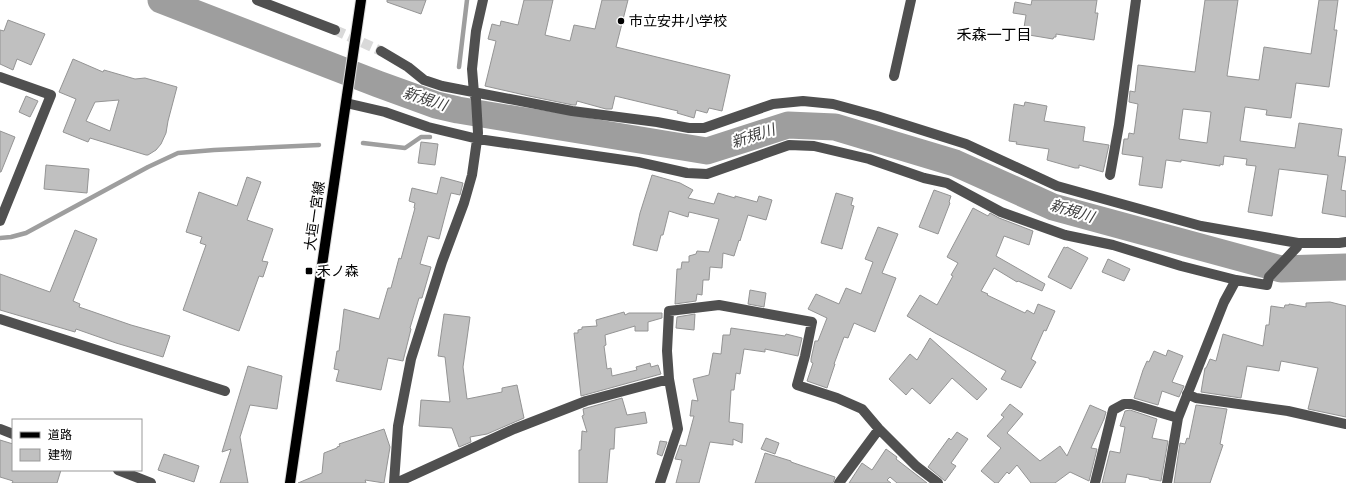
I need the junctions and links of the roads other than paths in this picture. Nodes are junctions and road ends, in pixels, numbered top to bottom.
1 (257, 0) edge
2 (361, 0) edge
3 (482, 0) edge
4 (910, 0) edge
5 (1136, 0) edge
6 (335, 30) tunnel mouth
7 (381, 51) tunnel mouth
8 (894, 76) dead end
9 (0, 77) edge
10 (475, 96) junction
11 (347, 98) junction
12 (478, 136) junction
13 (1110, 175) dead end
14 (0, 221) edge
15 (1346, 242) edge
16 (1297, 245) junction
17 (1236, 280) junction
18 (0, 319) edge
19 (669, 379) junction
20 (225, 391) dead end
21 (1187, 394) junction
22 (1178, 418) junction
23 (1346, 424) edge
24 (0, 429) edge
25 (879, 429) junction
26 (12, 434) edge
27 (121, 471) edge
28 (151, 483) edge
29 (290, 483) edge
30 (395, 483) edge
31 (660, 483) edge
32 (838, 483) edge
33 (938, 483) edge
34 (1095, 483) edge
35 (1166, 483) edge

1 - 6 street
2 - 11 main road, 大垣一宮線
3 - 10 street
4 - 8 street
5 - 13 street
7 - 10 street
9 - 14 street
10 - 12 street
10 - 16 street
11 - 12 street
11 - 29 main road, 大垣一宮線
12 - 17 street
12 - 30 street
15 - 16 street
16 - 17 street
17 - 21 street
18 - 20 street
19 - 25 street
19 - 30 street
19 - 31 street
21 - 22 street
21 - 23 street
22 - 34 street
22 - 35 street
24 - 26 street
25 - 32 street
25 - 33 street
27 - 28 street

